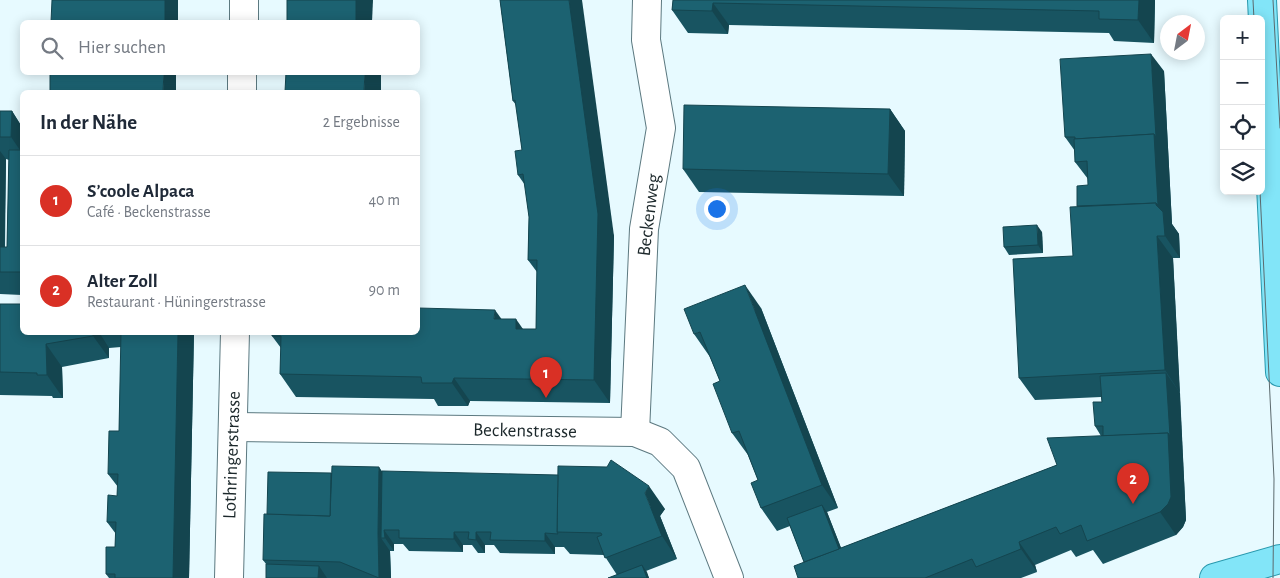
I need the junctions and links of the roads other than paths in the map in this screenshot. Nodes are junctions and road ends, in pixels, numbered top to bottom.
1 (244, 0) edge
2 (647, 0) edge
3 (1262, 0) edge
4 (244, 20) edge
5 (242, 75) edge
6 (242, 90) edge
7 (235, 335) edge
8 (1280, 372) edge
9 (233, 427) junction
10 (635, 432) junction
11 (1280, 559) edge
12 (229, 578) edge
13 (730, 578) edge
14 (1214, 578) edge

1 - 4 street
2 - 10 street, Beckenweg
3 - 8 main road
5 - 6 street
7 - 9 street, Lothringerstrasse
9 - 10 street, Beckenstrasse
9 - 12 street, Lothringerstrasse
10 - 13 street, Beckenstrasse
11 - 14 main road

